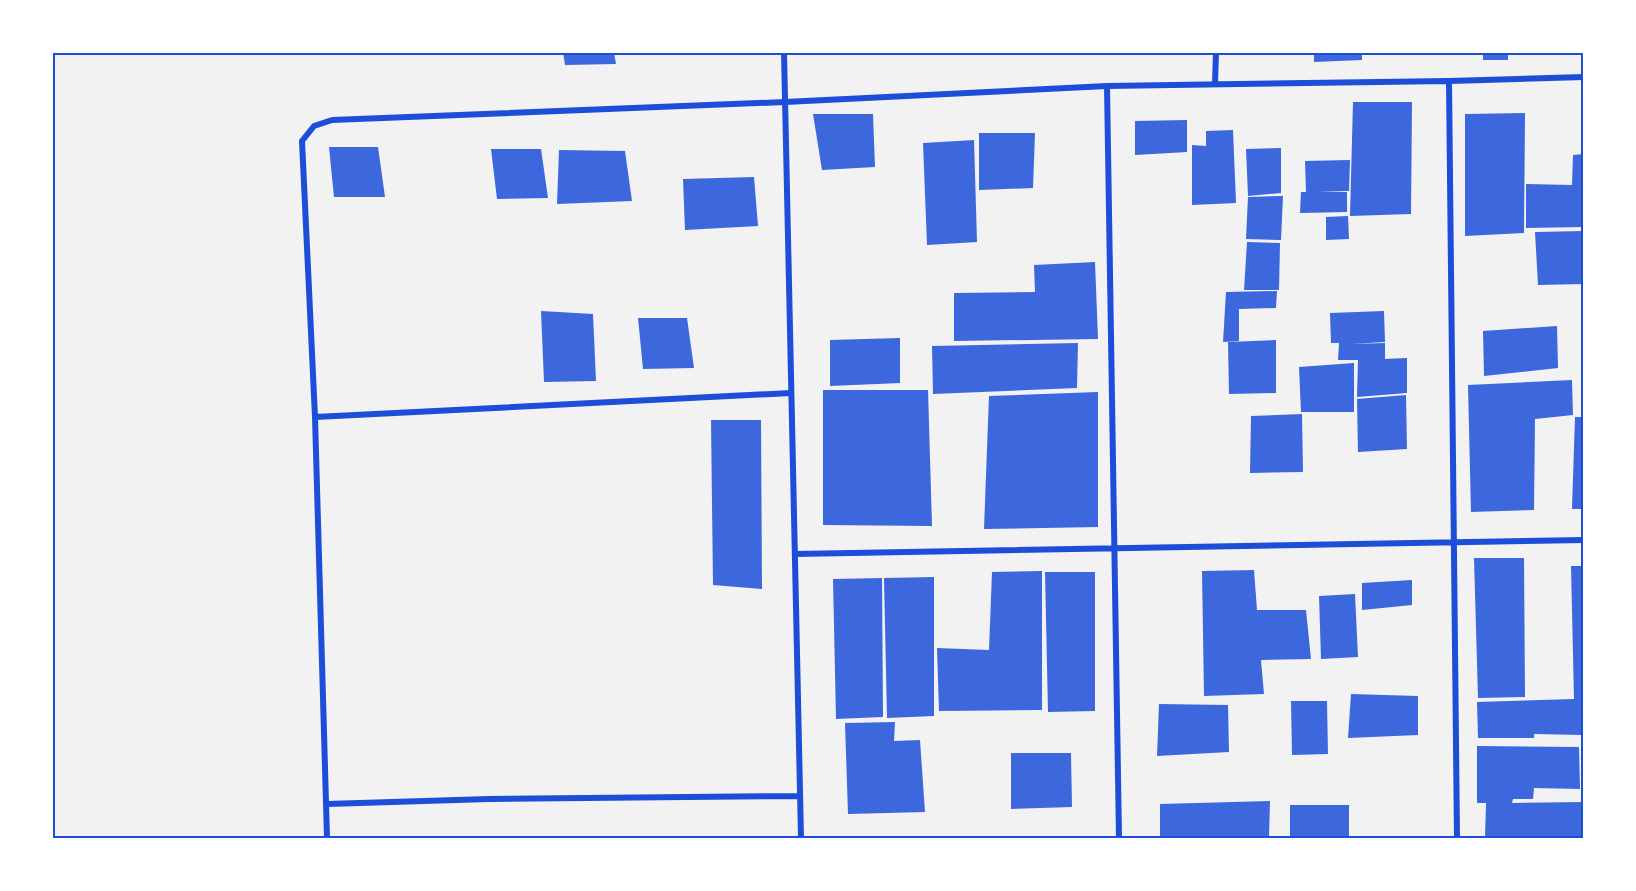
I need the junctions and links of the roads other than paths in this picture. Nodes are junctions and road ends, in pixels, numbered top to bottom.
1 (784, 52) edge
2 (1216, 52) edge
3 (1584, 77) edge
4 (1449, 81) junction
5 (1215, 84) junction
6 (1107, 86) junction
7 (785, 102) junction
8 (791, 393) junction
9 (315, 417) junction
10 (1584, 540) edge
11 (1453, 542) junction
12 (1115, 549) junction
13 (795, 554) junction
14 (800, 796) junction
15 (327, 804) junction
16 (327, 838) edge
17 (801, 838) edge
18 (1119, 838) edge
19 (1457, 838) edge

1 - 7 street
2 - 5 street
3 - 4 street
4 - 5 street
4 - 11 street
5 - 6 street
6 - 7 street
6 - 12 street
7 - 8 street
7 - 9 street
8 - 9 street
8 - 13 street
9 - 15 street
10 - 11 street
11 - 12 street
11 - 19 street
12 - 13 street
12 - 18 street
13 - 14 street
14 - 15 street
14 - 17 street
15 - 16 street

